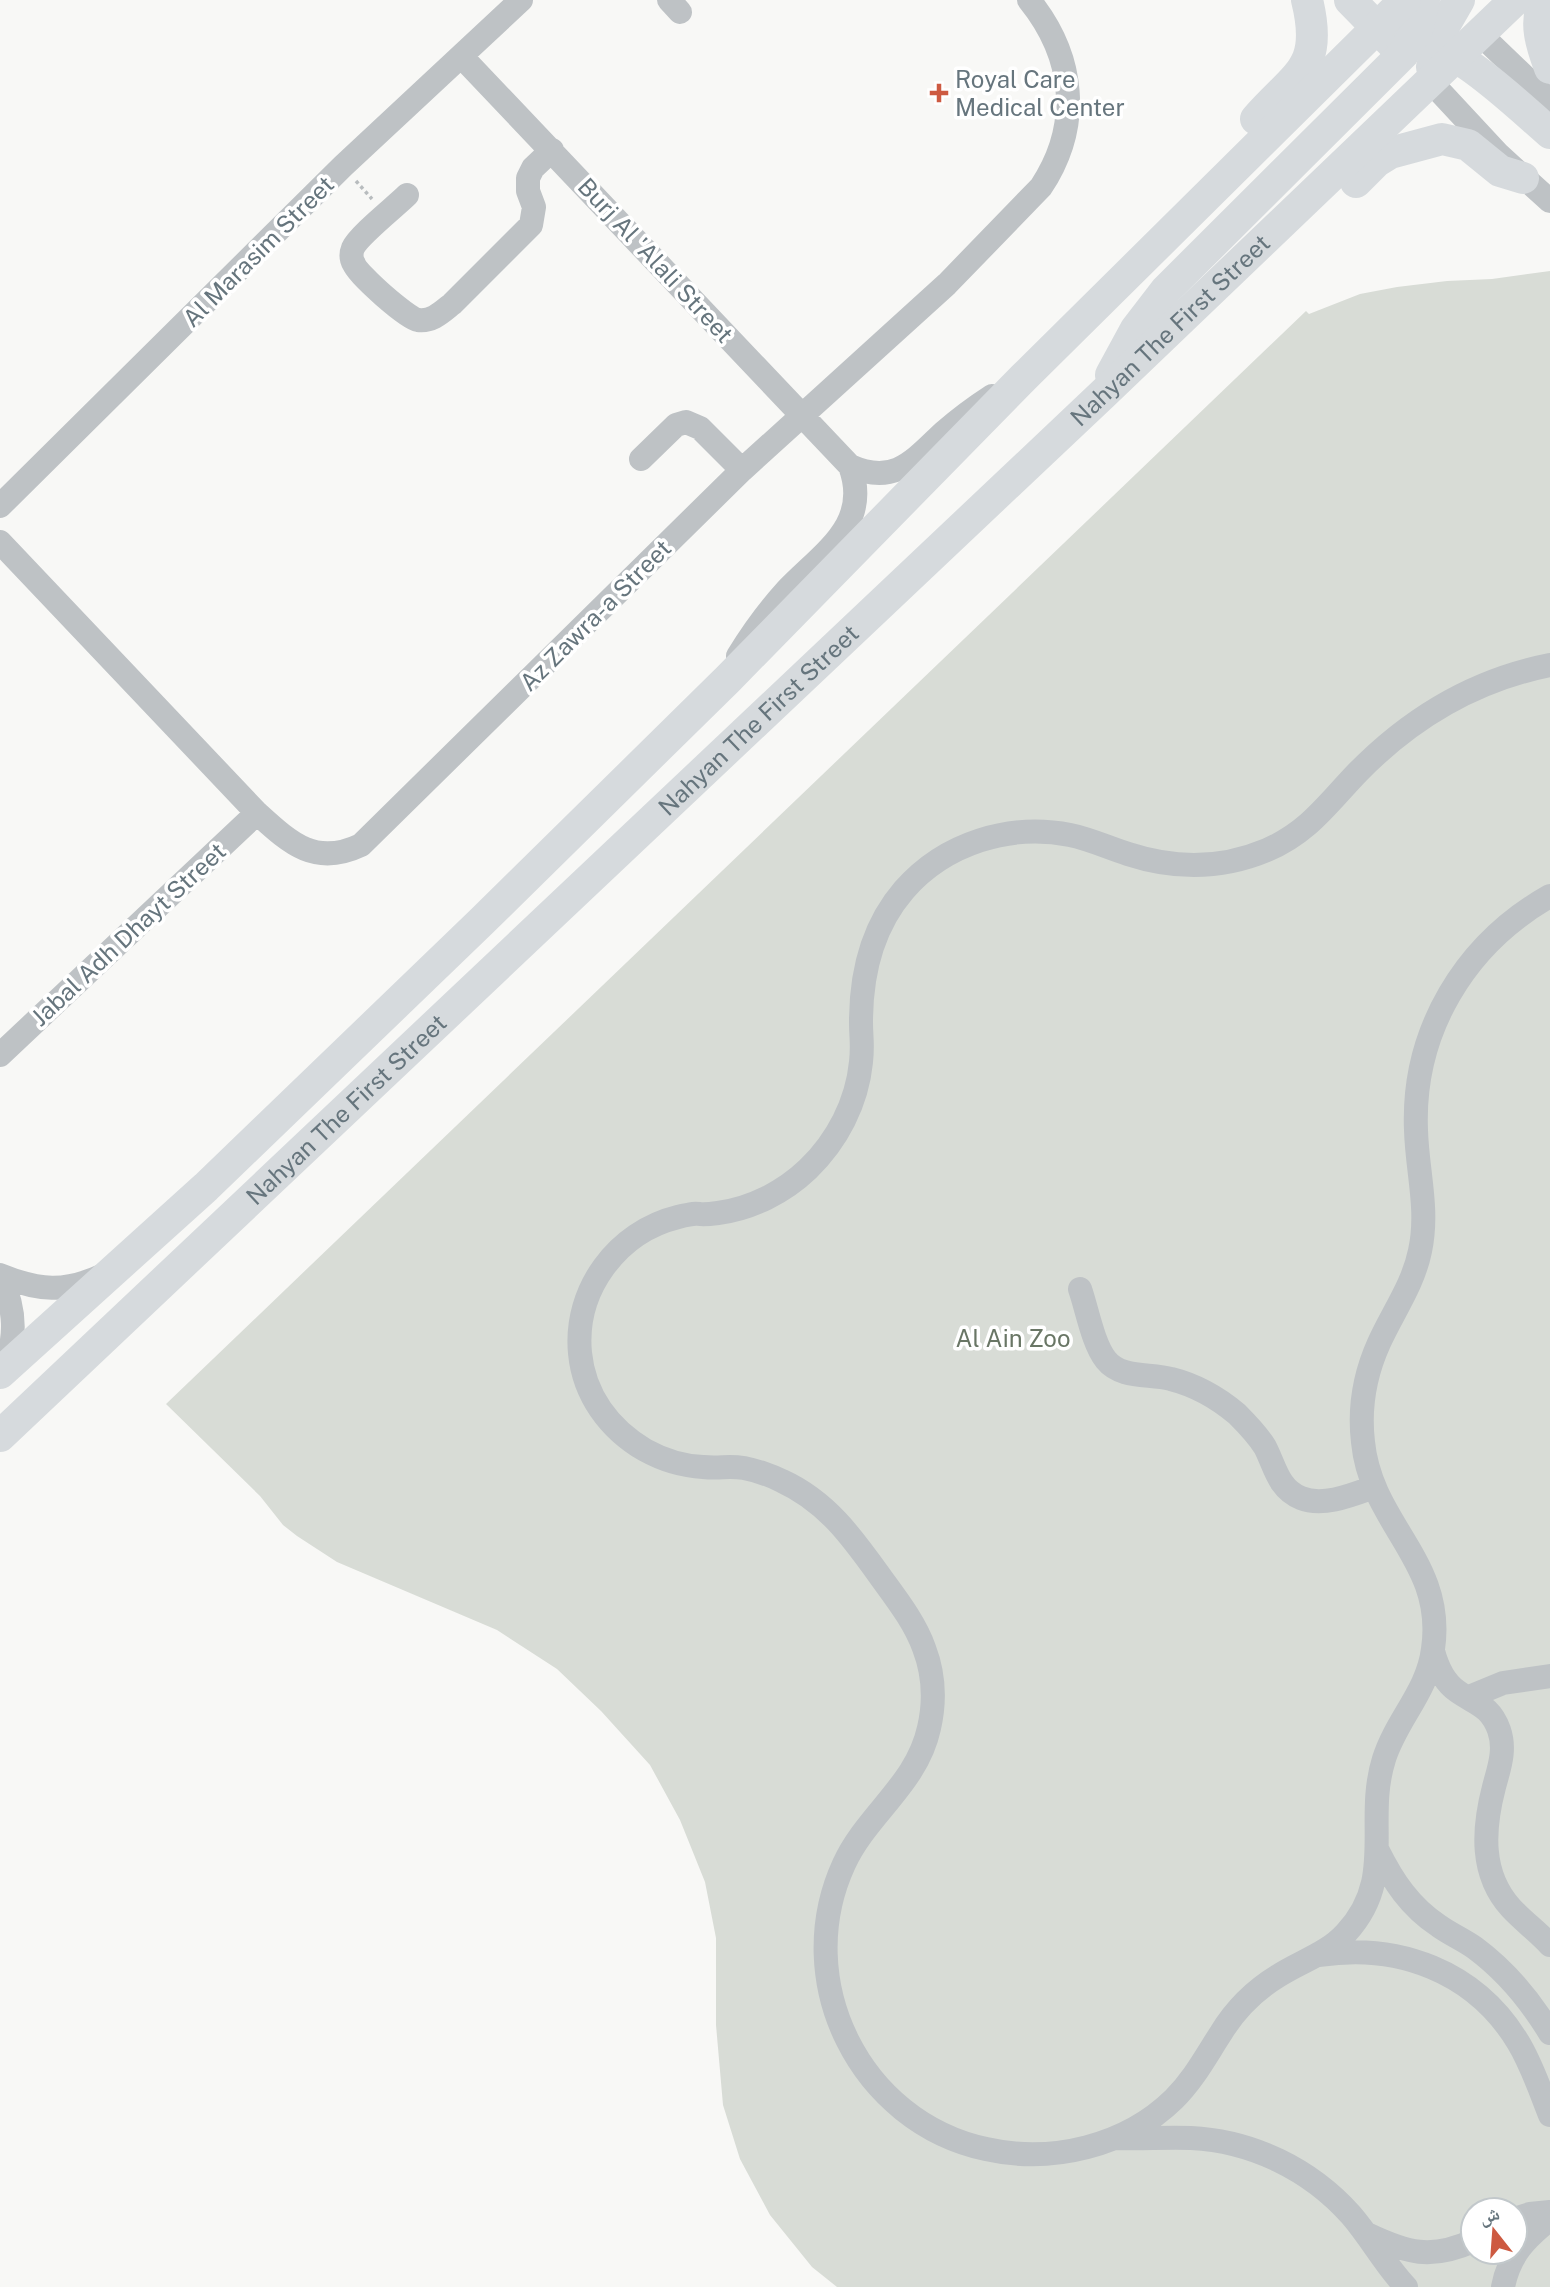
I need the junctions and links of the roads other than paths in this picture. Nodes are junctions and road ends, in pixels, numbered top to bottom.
1 (520, 0) edge
2 (1029, 0) edge
3 (1307, 0) edge
4 (1350, 0) edge
5 (1515, 0) edge
6 (1545, 0) edge
7 (1427, 19) edge
8 (1377, 29) junction
9 (1480, 34) junction
10 (461, 56) junction
11 (1550, 68) edge
12 (1431, 82) junction
13 (1550, 101) edge
14 (1550, 133) edge
15 (552, 150) junction
16 (1523, 178) junction
17 (1214, 189) junction
18 (407, 195) dead end
19 (1550, 201) edge
20 (1259, 245) junction
21 (1023, 378) junction
22 (1103, 394) junction
23 (803, 415) junction
24 (641, 459) dead end
25 (850, 466) junction
26 (743, 470) junction
27 (0, 506) edge
28 (0, 542) edge
29 (1550, 665) edge
30 (728, 679) junction
31 (257, 813) junction
32 (1550, 897) edge
33 (0, 1055) edge
34 (114, 1270) junction
35 (0, 1276) edge
36 (1080, 1289) dead end
37 (2, 1371) edge
38 (0, 1436) edge
39 (1374, 1487) junction
40 (1433, 1651) junction
41 (1550, 1676) edge
42 (1464, 1695) junction
43 (1408, 1711) junction
44 (1378, 1851) junction
45 (1550, 1945) edge
46 (1319, 1955) junction
47 (1550, 2033) edge
48 (1550, 2115) edge
49 (1115, 2138) junction
50 (1550, 2212) edge
51 (1529, 2214) edge
52 (1550, 2219) edge
53 (1367, 2234) junction
54 (1459, 2246) edge
55 (1406, 2287) edge
56 (1503, 2287) edge

1 - 10 street, Al Marasim Street
2 - 23 street, Az Zawra-a Street
3 - 17 main road
4 - 8 main road
5 - 9 main road
6 - 11 main road
7 - 8 main road, Nahyan The First Street
7 - 9 main road
7 - 12 main road
7 - 14 main road
7 - 22 main road
8 - 17 main road, Nahyan The First Street
9 - 13 street
10 - 15 street, Burj Al 'Alali Street
10 - 27 street, Al Marasim Street
12 - 16 street
12 - 20 main road, Nahyan The First Street
15 - 18 street
15 - 23 street, Burj Al 'Alali Street
16 - 19 street
16 - 20 main road
17 - 21 main road, Nahyan The First Street
20 - 22 main road, Nahyan The First Street
21 - 25 street
21 - 30 main road, Nahyan The First Street
22 - 38 main road, Nahyan The First Street
23 - 25 street, Burj Al 'Alali Street
23 - 26 street, Az Zawra-a Street
24 - 26 street
25 - 30 street
26 - 31 street, Az Zawra-a Street
28 - 31 street, Az Zawra-a Street
29 - 49 street
30 - 34 main road, Nahyan The First Street
31 - 33 street, Jabal Adh Dhayt Street
32 - 39 street
34 - 35 street
34 - 37 main road, Nahyan The First Street
35 - 37 street
36 - 39 street
39 - 40 street
40 - 42 street
40 - 43 street
41 - 42 street
42 - 43 street
42 - 45 street
43 - 44 street
44 - 46 street
44 - 47 street
46 - 48 street
46 - 49 street
49 - 53 street
50 - 51 street
52 - 56 street
53 - 54 street
53 - 55 street

